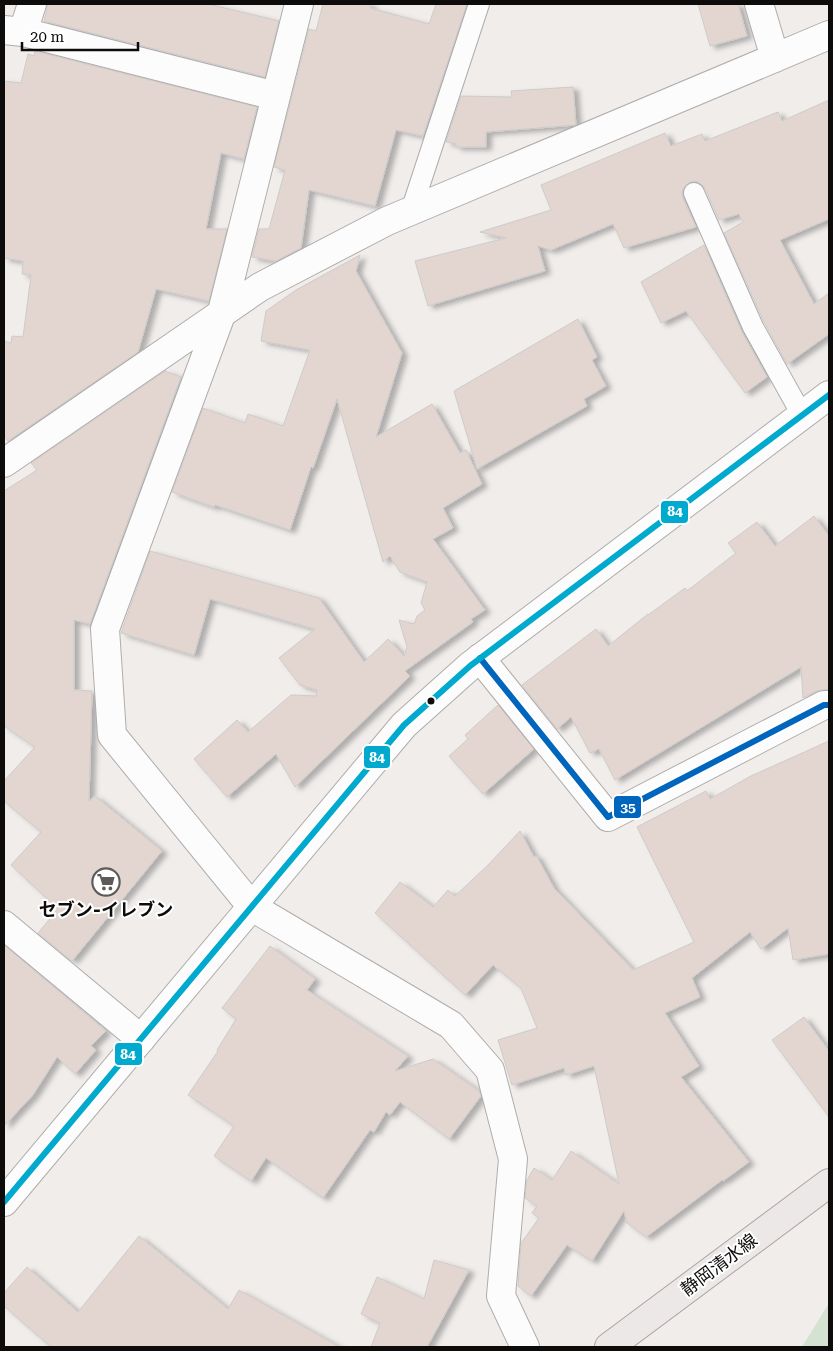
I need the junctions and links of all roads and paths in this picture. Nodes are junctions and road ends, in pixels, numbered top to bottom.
1 (32, 4) edge
2 (299, 4) edge
3 (479, 4) edge
4 (759, 4) edge
5 (14, 31) edge
6 (829, 35) edge
7 (775, 58) junction
8 (276, 96) junction
9 (694, 193) dead end
10 (411, 211) junction
11 (222, 312) junction
12 (829, 395) edge
13 (802, 415) junction
14 (4, 463) edge
15 (480, 658) junction
16 (829, 705) edge
17 (252, 907) junction
18 (4, 925) edge
19 (141, 1039) junction
20 (829, 1183) edge
21 (4, 1202) edge
22 (525, 1347) edge
23 (608, 1347) edge

1 - 5 street
2 - 8 street
3 - 10 lane
4 - 7 street
5 - 8 street
6 - 7 street
7 - 10 street
8 - 11 street
9 - 13 lane
10 - 11 street
11 - 14 street
11 - 17 street
12 - 13 street
13 - 15 street
15 - 16 street
15 - 17 street
17 - 19 street
17 - 22 street
18 - 19 street
19 - 21 street
20 - 23 main road, 静岡清水線

